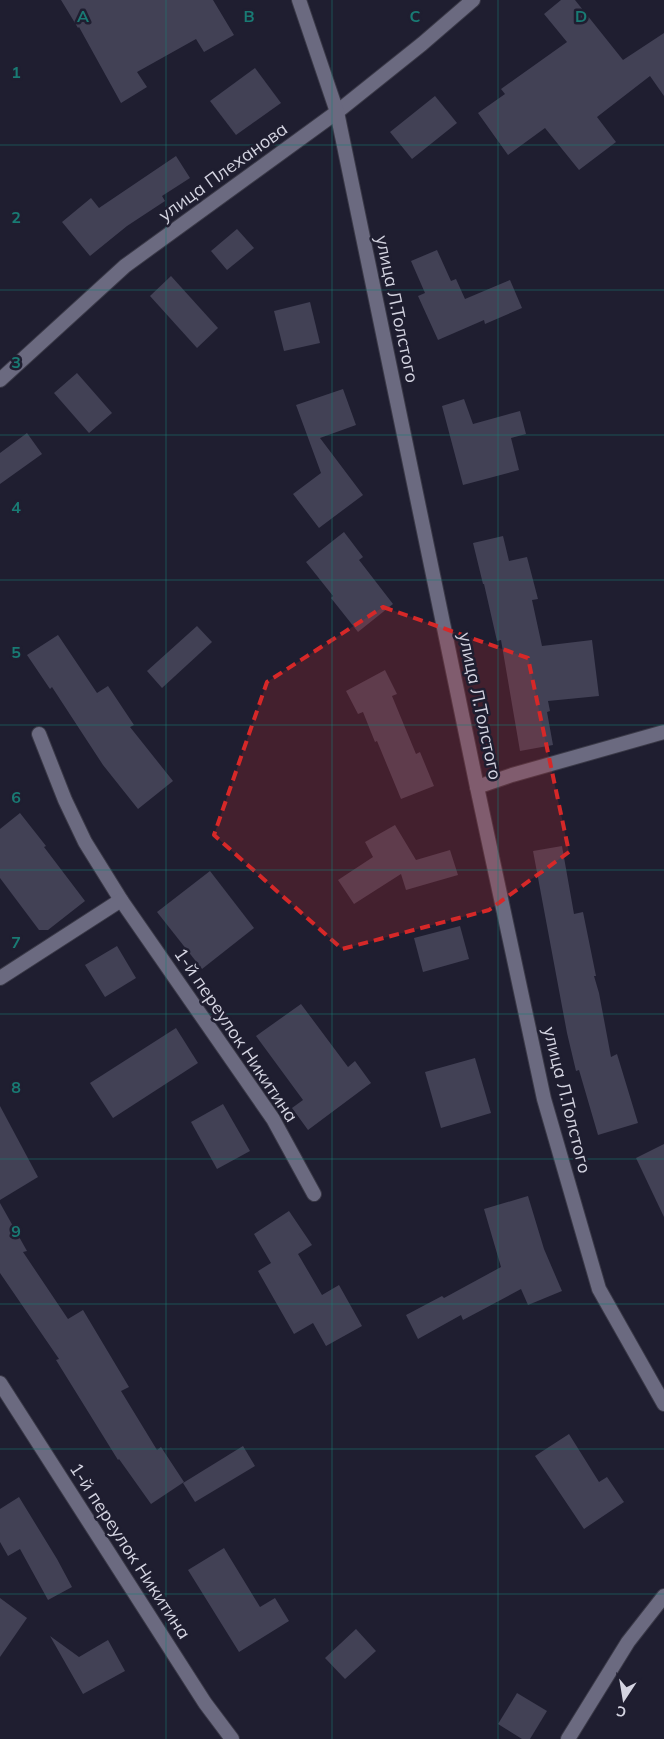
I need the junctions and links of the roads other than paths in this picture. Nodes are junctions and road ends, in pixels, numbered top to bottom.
1 (299, 0) edge
2 (473, 0) edge
3 (337, 112) junction
4 (0, 380) edge
5 (664, 732) edge
6 (39, 734) dead end
7 (477, 787) junction
8 (121, 900) junction
9 (0, 978) edge
10 (314, 1194) dead end
11 (0, 1383) edge
12 (664, 1404) edge
13 (664, 1596) edge
14 (232, 1739) edge
15 (568, 1739) edge

1 - 3 street, улица Л.Толстого
2 - 3 street, улица Плеханова
3 - 4 street, улица Плеханова
3 - 7 street, улица Л.Толстого
5 - 7 street
6 - 8 street, 1-й переулок Никитина
7 - 12 street, улица Л.Толстого
8 - 9 street
8 - 10 street, 1-й переулок Никитина
11 - 14 street, 1-й переулок Никитина
13 - 15 street

